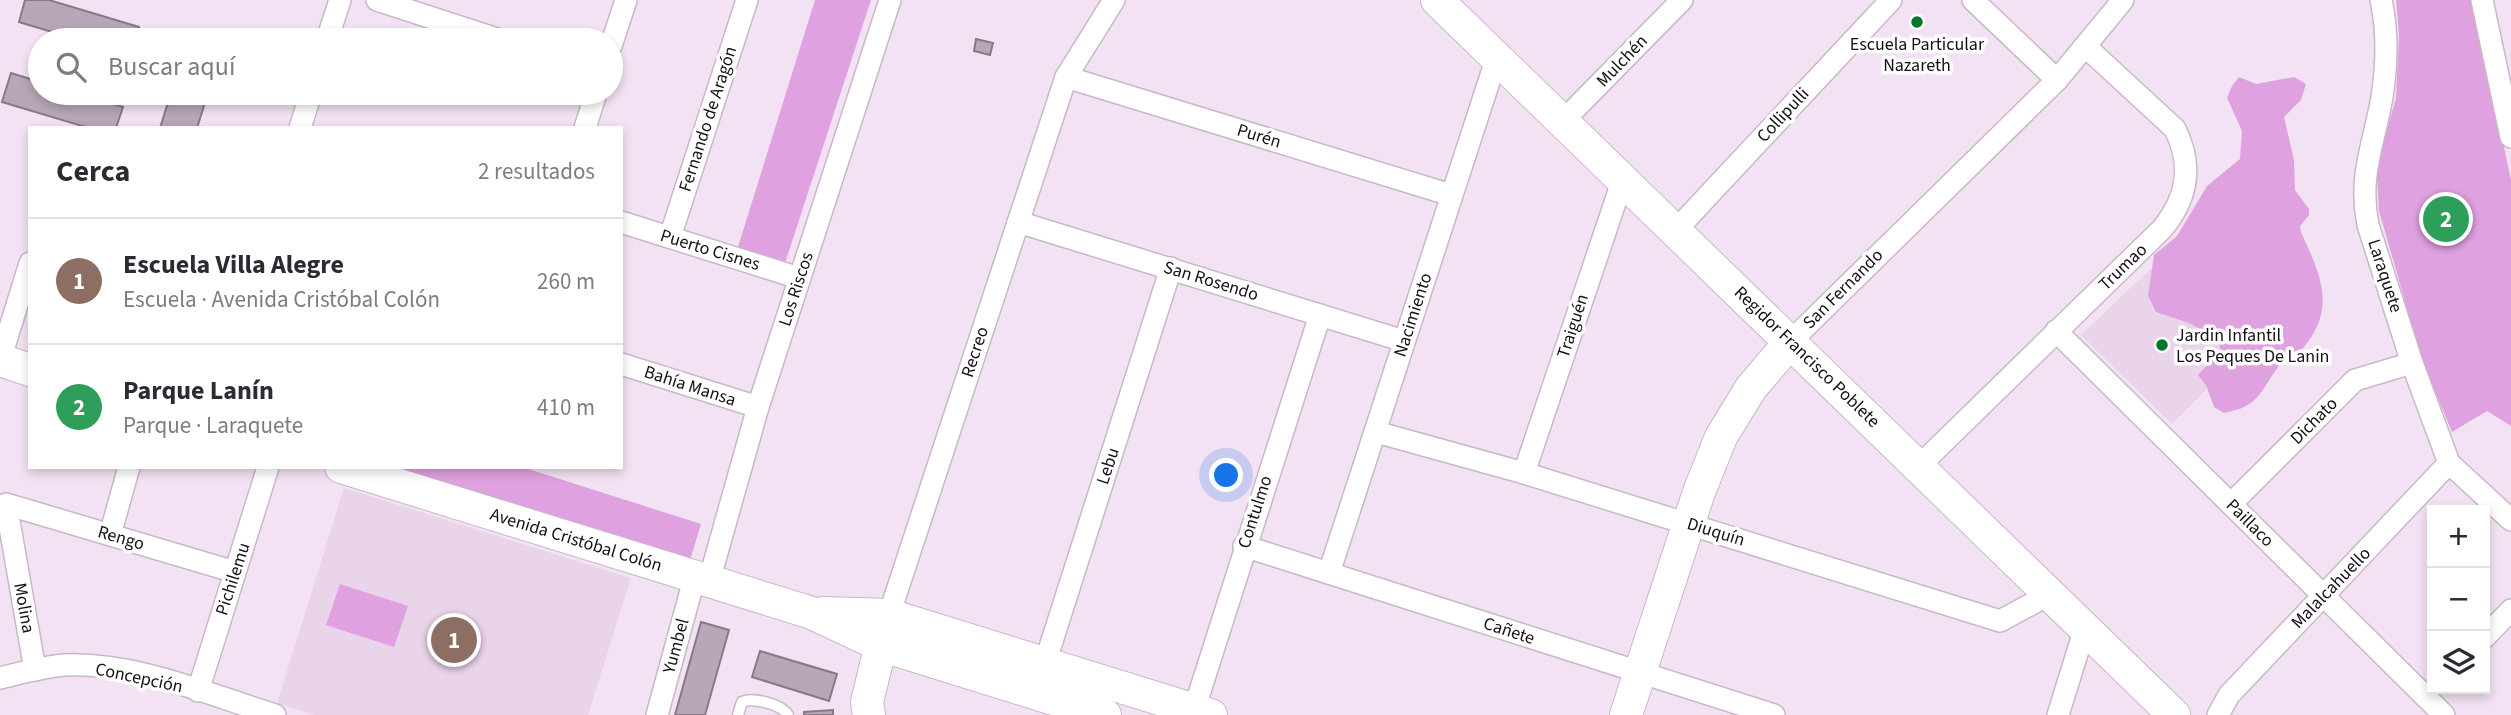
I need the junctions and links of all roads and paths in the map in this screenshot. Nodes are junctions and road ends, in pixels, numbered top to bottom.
1 (340, 0) edge
2 (377, 0) edge
3 (626, 0) edge
4 (747, 0) edge
5 (890, 0) edge
6 (1114, 0) edge
7 (1437, 0) edge
8 (1682, 0) edge
9 (1891, 0) edge
10 (1973, 0) edge
11 (2123, 0) edge
12 (2381, 0) edge
13 (2482, 0) edge
14 (331, 28) edge
15 (463, 28) edge
16 (617, 28) edge
17 (2085, 46) junction
18 (1497, 57) junction
19 (1066, 77) junction
20 (2057, 80) junction
21 (2506, 90) edge
22 (310, 105) edge
23 (592, 105) edge
24 (1563, 121) junction
25 (308, 126) edge
26 (586, 126) edge
27 (2511, 137) edge
28 (1623, 179) junction
29 (1451, 195) junction
30 (1018, 222) junction
31 (623, 223) edge
32 (1676, 230) junction
33 (670, 237) junction
34 (1171, 268) junction
35 (28, 270) edge
36 (799, 278) junction
37 (1320, 315) junction
38 (2056, 331) junction
39 (1404, 341) junction
40 (1791, 341) junction
41 (0, 360) edge
42 (2412, 363) junction
43 (623, 365) edge
44 (28, 369) edge
45 (758, 407) junction
46 (1376, 432) junction
47 (2449, 463) junction
48 (1919, 466) junction
49 (128, 469) edge
50 (267, 469) edge
51 (348, 469) edge
52 (1524, 474) junction
53 (6, 504) joint
54 (2231, 504) junction
55 (2511, 520) edge
56 (1688, 524) junction
57 (110, 535) junction
58 (1244, 546) junction
59 (235, 572) junction
60 (1329, 573) junction
61 (702, 578) junction
62 (2050, 594) junction
63 (2323, 596) junction
64 (2511, 610) edge
65 (812, 612) junction
66 (889, 615) junction
67 (2085, 628) junction
68 (2490, 632) edge
69 (880, 645) junction
70 (1045, 663) junction
71 (35, 670) junction
72 (1640, 673) junction
73 (0, 678) edge
74 (2427, 690) edge
75 (198, 691) junction
76 (2431, 694) edge
77 (1203, 713) edge
78 (275, 715) edge
79 (657, 715) edge
80 (738, 715) edge
81 (788, 715) edge
82 (869, 715) edge
83 (1105, 715) edge
84 (1626, 715) edge
85 (1774, 715) edge
86 (2058, 715) edge
87 (2174, 715) edge
88 (2218, 715) edge
89 (2444, 715) edge

1 - 14 street
2 - 15 street
3 - 16 street
4 - 33 street, Fernando de Aragón
5 - 36 street, Los Riscos
6 - 19 street, Recreo
7 - 18 street, Regidor Francisco Poblete
8 - 24 street, Mulchén
9 - 32 street, Collipulli
10 - 20 street
11 - 17 street, San Fernando
12 - 42 street, Laraquete
13 - 21 street
17 - 20 street, San Fernando
17 - 38 street, Trumao
18 - 24 street, Regidor Francisco Poblete
18 - 29 street, Nacimiento
19 - 29 street, Purén
19 - 30 street, Recreo
20 - 40 street, San Fernando
21 - 27 street
22 - 25 street
23 - 26 street
24 - 28 street, Regidor Francisco Poblete
28 - 32 street, Regidor Francisco Poblete
28 - 52 street, Traiguén
29 - 39 street, Nacimiento
30 - 34 street, San Rosendo
30 - 66 street, Recreo
31 - 33 street, Puerto Cisnes
32 - 40 street, Regidor Francisco Poblete
33 - 36 street, Puerto Cisnes
34 - 37 street, San Rosendo
34 - 70 street, Lebu
35 - 41 street
36 - 45 street, Los Riscos
37 - 39 street, San Rosendo
37 - 58 street, Contulmo
38 - 48 street, Trumao
38 - 54 street, Paillaco
39 - 46 street, Nacimiento
40 - 48 street, Regidor Francisco Poblete
40 - 56 street, San Fernando
41 - 44 street
42 - 47 street, Laraquete
42 - 54 street, Dichato
43 - 45 street, Bahía Mansa
45 - 61 street, Los Riscos
46 - 52 street, Diuquín
46 - 60 street, Nacimiento
47 - 55 street, Laraquete
47 - 63 street, Malalcahuello
48 - 62 street, Regidor Francisco Poblete
49 - 57 street
50 - 59 street, Pichilemu
51 - 61 street, Avenida Cristóbal Colón
52 - 56 street, Diuquín
53 - 57 street, Rengo
53 - 71 street, Molina
54 - 63 street, Paillaco
56 - 62 street, Diuquín
56 - 72 street, San Fernando
57 - 59 street, Rengo
58 - 60 street, Cañete
58 - 77 street, Contulmo
59 - 75 street, Pichilemu
60 - 72 street, Cañete
61 - 65 street, Avenida Cristóbal Colón
61 - 79 street, Yumbel
62 - 67 street, Regidor Francisco Poblete
63 - 74 street, Paillaco
63 - 88 street, Malalcahuello
64 - 68 street
65 - 66 street, Avenida Cristóbal Colón
65 - 69 street, Avenida Cristóbal Colón
66 - 69 street, Recreo
66 - 70 street, Avenida Cristóbal Colón
67 - 86 street
67 - 87 street, Regidor Francisco Poblete
69 - 82 street, Recreo
69 - 83 street, Avenida Cristóbal Colón
70 - 77 street, Avenida Cristóbal Colón
71 - 73 street, Concepción
71 - 75 street, Concepción
72 - 84 street, San Fernando
72 - 85 street, Cañete
75 - 78 street, Concepción
76 - 89 street, Paillaco
80 - 81 lane

